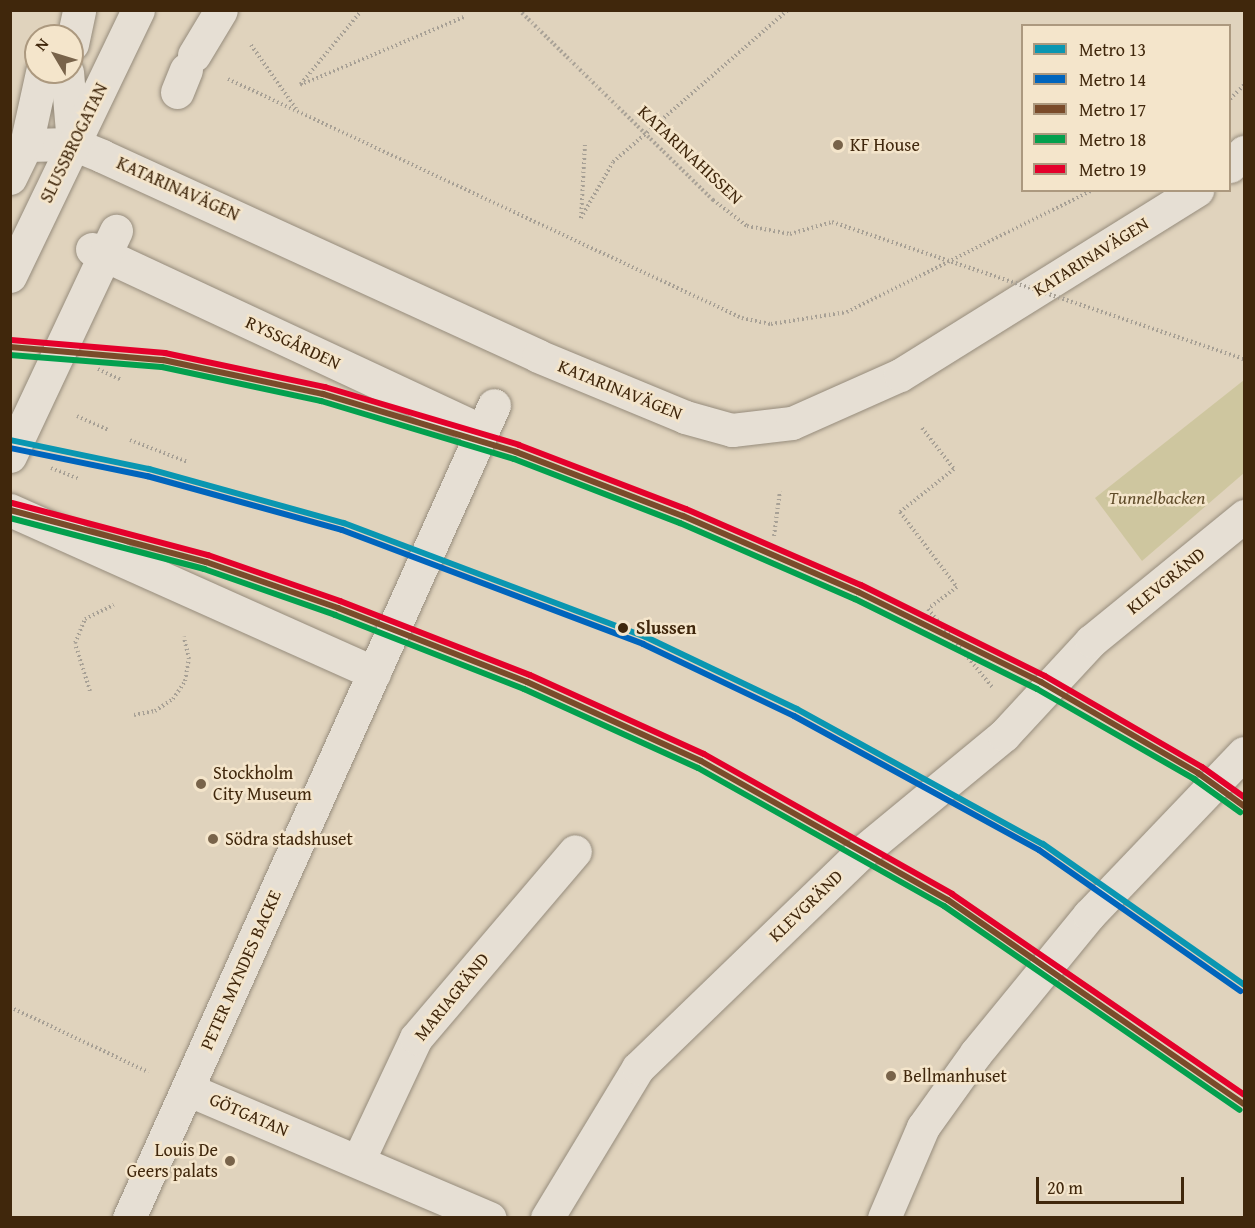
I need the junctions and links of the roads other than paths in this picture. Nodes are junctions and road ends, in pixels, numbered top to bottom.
1 (138, 10) edge
2 (39, 84) edge
3 (68, 84) edge
4 (73, 144) junction
5 (26, 145) junction
6 (1245, 153) edge
7 (1231, 165) edge
8 (10, 178) edge
9 (1194, 192) edge
10 (10, 276) edge
11 (10, 456) edge
12 (10, 510) edge
13 (1245, 516) edge
14 (374, 673) junction
15 (353, 722) joint
16 (1245, 753) edge
17 (575, 851) dead end
18 (187, 1089) junction
19 (358, 1161) junction
20 (129, 1218) edge
21 (490, 1218) edge
22 (547, 1218) edge
23 (884, 1218) edge

1 - 4 street, SLUSSBROGATAN
2 - 5 street
3 - 4 street
4 - 5 street, KATARINAVÄGEN
4 - 9 street, KATARINAVÄGEN
4 - 10 street, SLUSSBROGATAN
5 - 8 street
6 - 7 street
11 - 14 street, RYSSGÅRDEN
12 - 14 street
13 - 22 street, KLEVGRÄND
14 - 15 street, RYSSGÅRDEN
15 - 18 street, PETER MYNDES BACKE
16 - 23 street
17 - 19 street, MARIAGRÄND
18 - 19 street, GÖTGATAN
18 - 20 street, PETER MYNDES BACKE
19 - 21 street, GÖTGATAN

